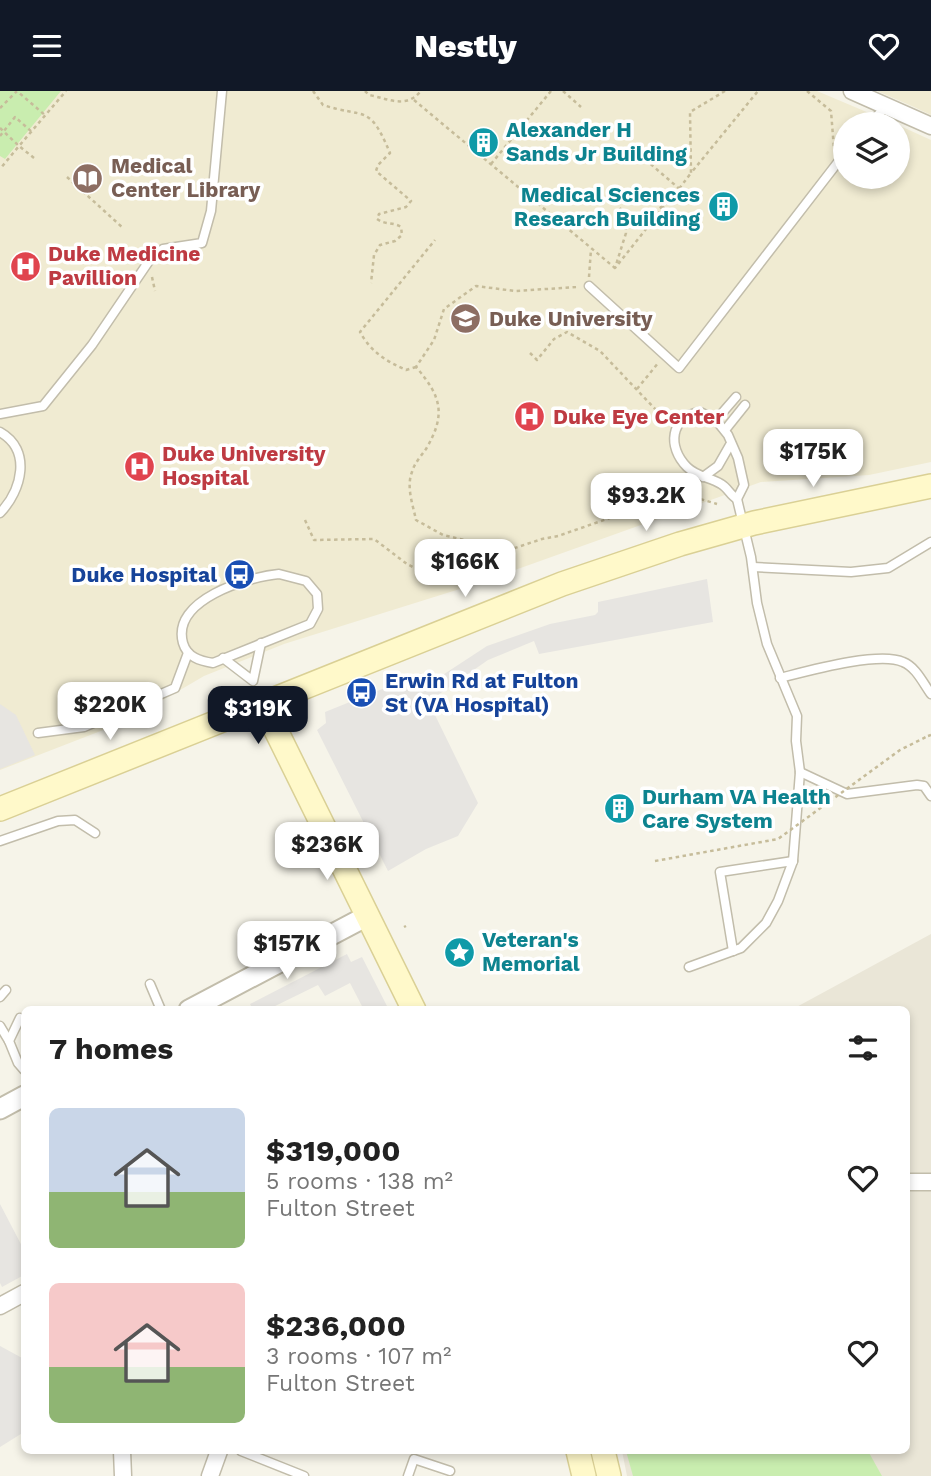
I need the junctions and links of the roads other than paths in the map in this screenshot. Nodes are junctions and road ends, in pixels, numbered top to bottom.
1 (222, 91) edge
2 (852, 91) edge
3 (886, 106) junction
4 (881, 112) edge
5 (931, 126) edge
6 (833, 167) edge
7 (589, 286) road end
8 (736, 397) dead end
9 (745, 405) dead end
10 (0, 414) edge
11 (716, 420) junction
12 (725, 430) junction
13 (0, 432) edge
14 (730, 445) junction
15 (703, 477) junction
16 (931, 486) edge
17 (737, 499) junction
18 (0, 513) edge
19 (744, 526) junction
20 (931, 542) edge
21 (753, 567) junction
22 (261, 643) junction
23 (188, 653) junction
24 (223, 659) junction
25 (780, 678) junction
26 (253, 681) junction
27 (931, 694) edge
28 (263, 704) junction
29 (38, 733) dead end
30 (800, 772) junction
31 (931, 796) edge
32 (0, 809) edge
33 (95, 833) dead end
34 (0, 841) edge
35 (793, 861) junction
36 (367, 916) junction
37 (733, 951) junction
38 (689, 967) dead end
39 (150, 983) dead end
40 (159, 1006) edge
41 (197, 1006) edge
42 (412, 1006) edge
43 (20, 1018) dead end
44 (0, 1026) edge
45 (9, 1041) junction
46 (21, 1066) edge
47 (21, 1098) edge
48 (0, 1109) edge
49 (910, 1182) edge
50 (931, 1182) edge
51 (21, 1295) edge
52 (0, 1306) edge
53 (122, 1454) edge
54 (218, 1454) edge
55 (249, 1454) edge
56 (579, 1454) edge
57 (604, 1454) edge
58 (450, 1471) dead end
59 (123, 1476) edge
60 (210, 1476) edge
61 (304, 1476) edge
62 (408, 1476) edge
63 (584, 1476) edge
64 (609, 1476) edge

1 - 10 lane
2 - 3 street
3 - 4 lane
3 - 5 street
6 - 7 lane
8 - 11 lane
9 - 12 lane
11 - 12 lane
11 - 15 lane
12 - 14 lane
13 - 18 lane
14 - 15 lane
14 - 17 lane
15 - 17 lane
16 - 19 main road
17 - 19 lane
19 - 21 lane
19 - 28 main road
20 - 21 lane
21 - 25 lane
22 - 23 lane
22 - 24 lane
22 - 26 lane
23 - 24 lane
23 - 29 lane
24 - 26 lane
25 - 27 lane
25 - 30 lane
26 - 28 lane
28 - 32 main road
28 - 36 main road
30 - 31 lane
30 - 35 lane
33 - 34 lane
35 - 37 lane
35 - 37 lane
36 - 41 street
36 - 42 main road
37 - 38 lane
39 - 40 lane
43 - 45 lane
44 - 45 lane
45 - 46 lane
47 - 48 street
49 - 50 street
51 - 52 street
53 - 59 street
54 - 60 street
55 - 61 lane
56 - 63 main road
57 - 64 main road
58 - 62 lane

